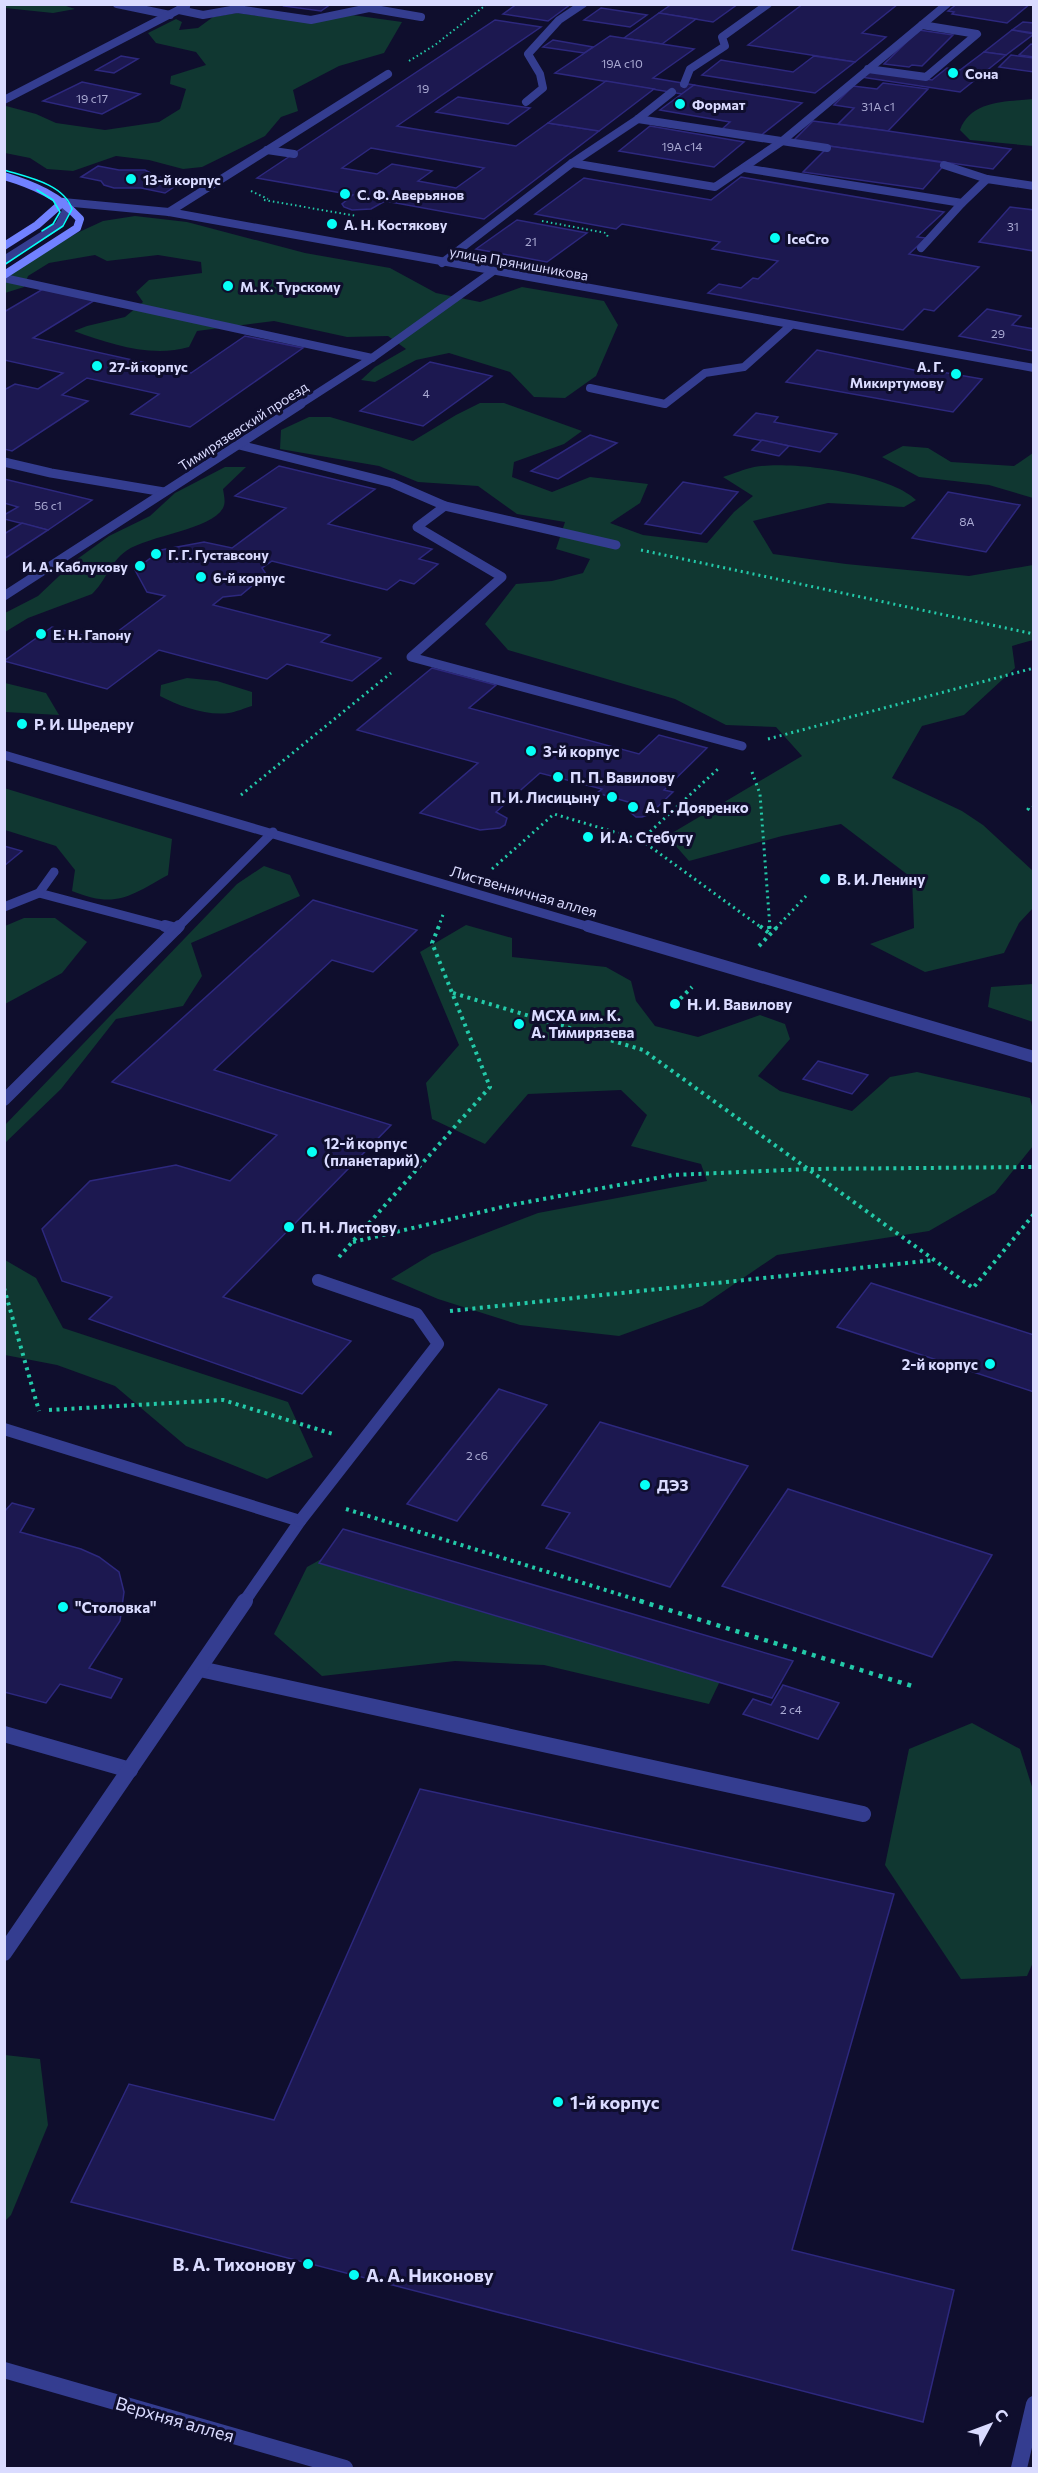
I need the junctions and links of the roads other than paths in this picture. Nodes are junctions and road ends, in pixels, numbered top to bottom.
1 (190, 4) edge
2 (584, 4) edge
3 (768, 4) edge
4 (947, 4) edge
5 (122, 5) edge
6 (179, 10) junction
7 (171, 15) junction
8 (421, 17) dead end
9 (922, 26) junction
10 (868, 69) junction
11 (388, 74) dead end
12 (684, 84) dead end
13 (672, 92) dead end
14 (4, 100) edge
15 (526, 102) dead end
16 (638, 119) junction
17 (781, 142) junction
18 (826, 148) dead end
19 (267, 150) junction
20 (294, 154) dead end
21 (572, 163) junction
22 (944, 165) dead end
23 (744, 168) junction
24 (4, 176) edge
25 (987, 179) junction
26 (1034, 186) edge
27 (63, 202) junction
28 (962, 203) junction
29 (169, 212) junction
30 (4, 246) edge
31 (921, 248) dead end
32 (4, 260) edge
33 (442, 262) junction
34 (492, 272) junction
35 (4, 276) edge
36 (790, 326) junction
37 (372, 358) junction
38 (1034, 368) edge
39 (590, 388) dead end
40 (239, 445) junction
41 (4, 462) edge
42 (165, 492) junction
43 (445, 506) junction
44 (616, 545) road end
45 (4, 596) edge
46 (742, 746) road end
47 (4, 755) edge
48 (273, 832) junction
49 (54, 872) dead end
50 (39, 893) junction
51 (4, 907) edge
52 (176, 929) junction
53 (1034, 1057) edge
54 (4, 1100) edge
55 (318, 1280) road end
56 (11, 1430) edge
57 (300, 1521) junction
58 (200, 1669) junction
59 (4, 1734) edge
60 (130, 1770) junction
61 (862, 1814) dead end
62 (4, 1953) edge
63 (4, 2370) edge
64 (1034, 2404) edge
65 (345, 2469) edge
66 (1019, 2469) edge

1 - 6 street
2 - 15 street
3 - 12 street
4 - 9 street
5 - 7 street
6 - 7 street
6 - 8 street
7 - 14 street
9 - 10 street
9 - 10 street
10 - 17 street
11 - 19 street
13 - 16 street
16 - 17 street
16 - 21 street
17 - 18 street
17 - 23 street
19 - 20 street
19 - 29 street
21 - 23 street
21 - 33 street
22 - 25 street
23 - 28 street
24 - 27 main road, улица Прянишникова
25 - 26 street
25 - 28 street
27 - 29 street, улица Прянишникова
27 - 30 main road
27 - 32 street
27 - 35 main road
28 - 31 street
29 - 33 street, улица Прянишникова
33 - 34 street, улица Прянишникова
34 - 36 street, улица Прянишникова
34 - 37 street, Тимирязевский проезд
35 - 37 street
36 - 38 street, улица Прянишникова
36 - 39 street
37 - 40 street, Тимирязевский проезд
40 - 42 street, Тимирязевский проезд
40 - 43 street
41 - 42 street
42 - 45 street, Тимирязевский проезд
43 - 44 street
43 - 46 street
47 - 48 street, Лиственничная аллея
48 - 52 street
48 - 53 street, Лиственничная аллея
49 - 50 street
50 - 51 street
50 - 52 street
52 - 54 street
55 - 57 street
56 - 57 street
57 - 58 street
58 - 60 street
58 - 61 street
59 - 60 street
60 - 62 street
63 - 65 street, Верхняя аллея
64 - 66 street

